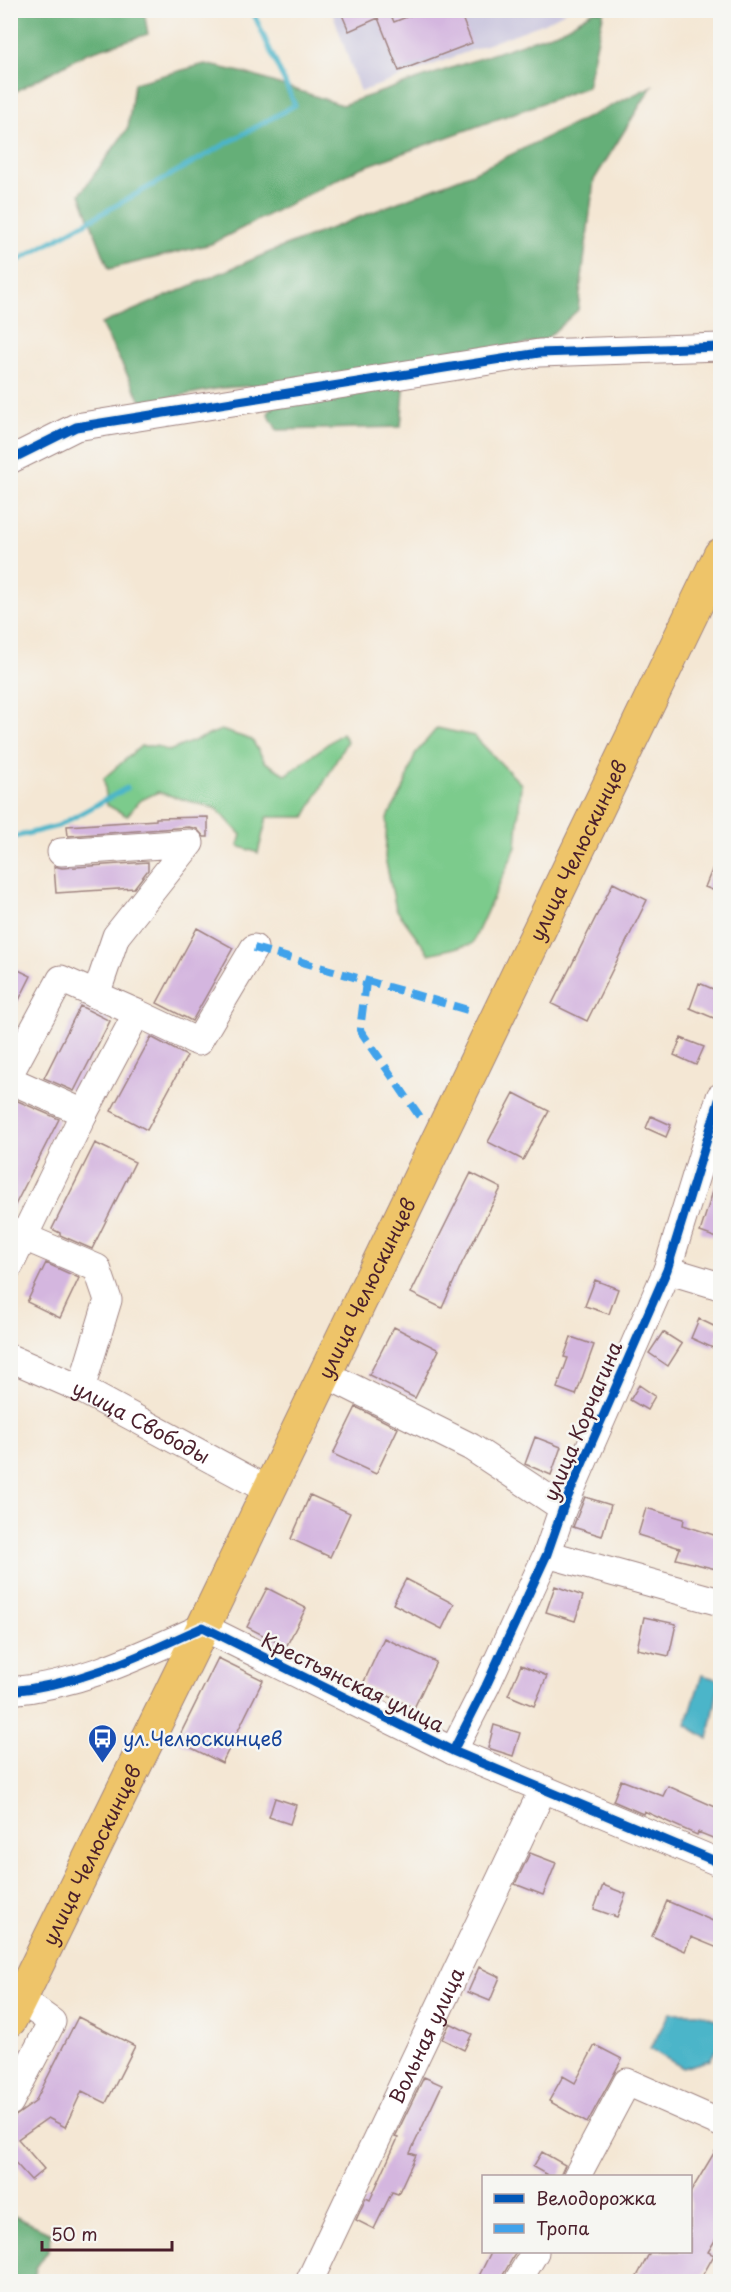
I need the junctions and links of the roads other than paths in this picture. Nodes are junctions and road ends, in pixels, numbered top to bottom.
1 (720, 347) edge
2 (10, 460) edge
3 (720, 555) edge
4 (61, 852) dead end
5 (254, 948) dead end
6 (96, 995) junction
7 (137, 1012) junction
8 (10, 1073) edge
9 (10, 1080) edge
10 (720, 1097) edge
11 (84, 1113) junction
12 (17, 1234) edge
13 (10, 1265) edge
14 (667, 1270) junction
15 (720, 1286) edge
16 (10, 1358) edge
17 (325, 1374) junction
18 (81, 1389) junction
19 (268, 1490) junction
20 (563, 1508) junction
21 (547, 1554) junction
22 (720, 1602) edge
23 (203, 1627) junction
24 (10, 1691) edge
25 (453, 1751) junction
26 (543, 1789) junction
27 (720, 1863) edge
28 (15, 2010) edge
29 (10, 2102) edge
30 (720, 2123) edge
31 (578, 2175) edge
32 (534, 2253) edge
33 (520, 2281) edge
34 (309, 2282) edge

1 - 2 street
3 - 17 main road, улица Челюскинцев
4 - 6 street
5 - 7 street
6 - 7 street
6 - 8 street
7 - 11 street
9 - 11 street
10 - 14 street, улица Корчагина
11 - 12 street
12 - 13 street
12 - 18 street
14 - 15 street
14 - 20 street, улица Корчагина
16 - 18 street, улица Свободы
17 - 19 main road, улица Челюскинцев
17 - 20 street
18 - 19 street, улица Свободы
19 - 23 main road, улица Челюскинцев
20 - 21 street, улица Корчагина
21 - 22 street
21 - 25 street, улица Корчагина
23 - 24 street
23 - 25 street, Крестьянская улица
23 - 28 main road, улица Челюскинцев
25 - 26 street, Крестьянская улица
26 - 27 street, Крестьянская улица
26 - 34 street, Вольная улица
28 - 29 street
30 - 31 street
32 - 33 street

